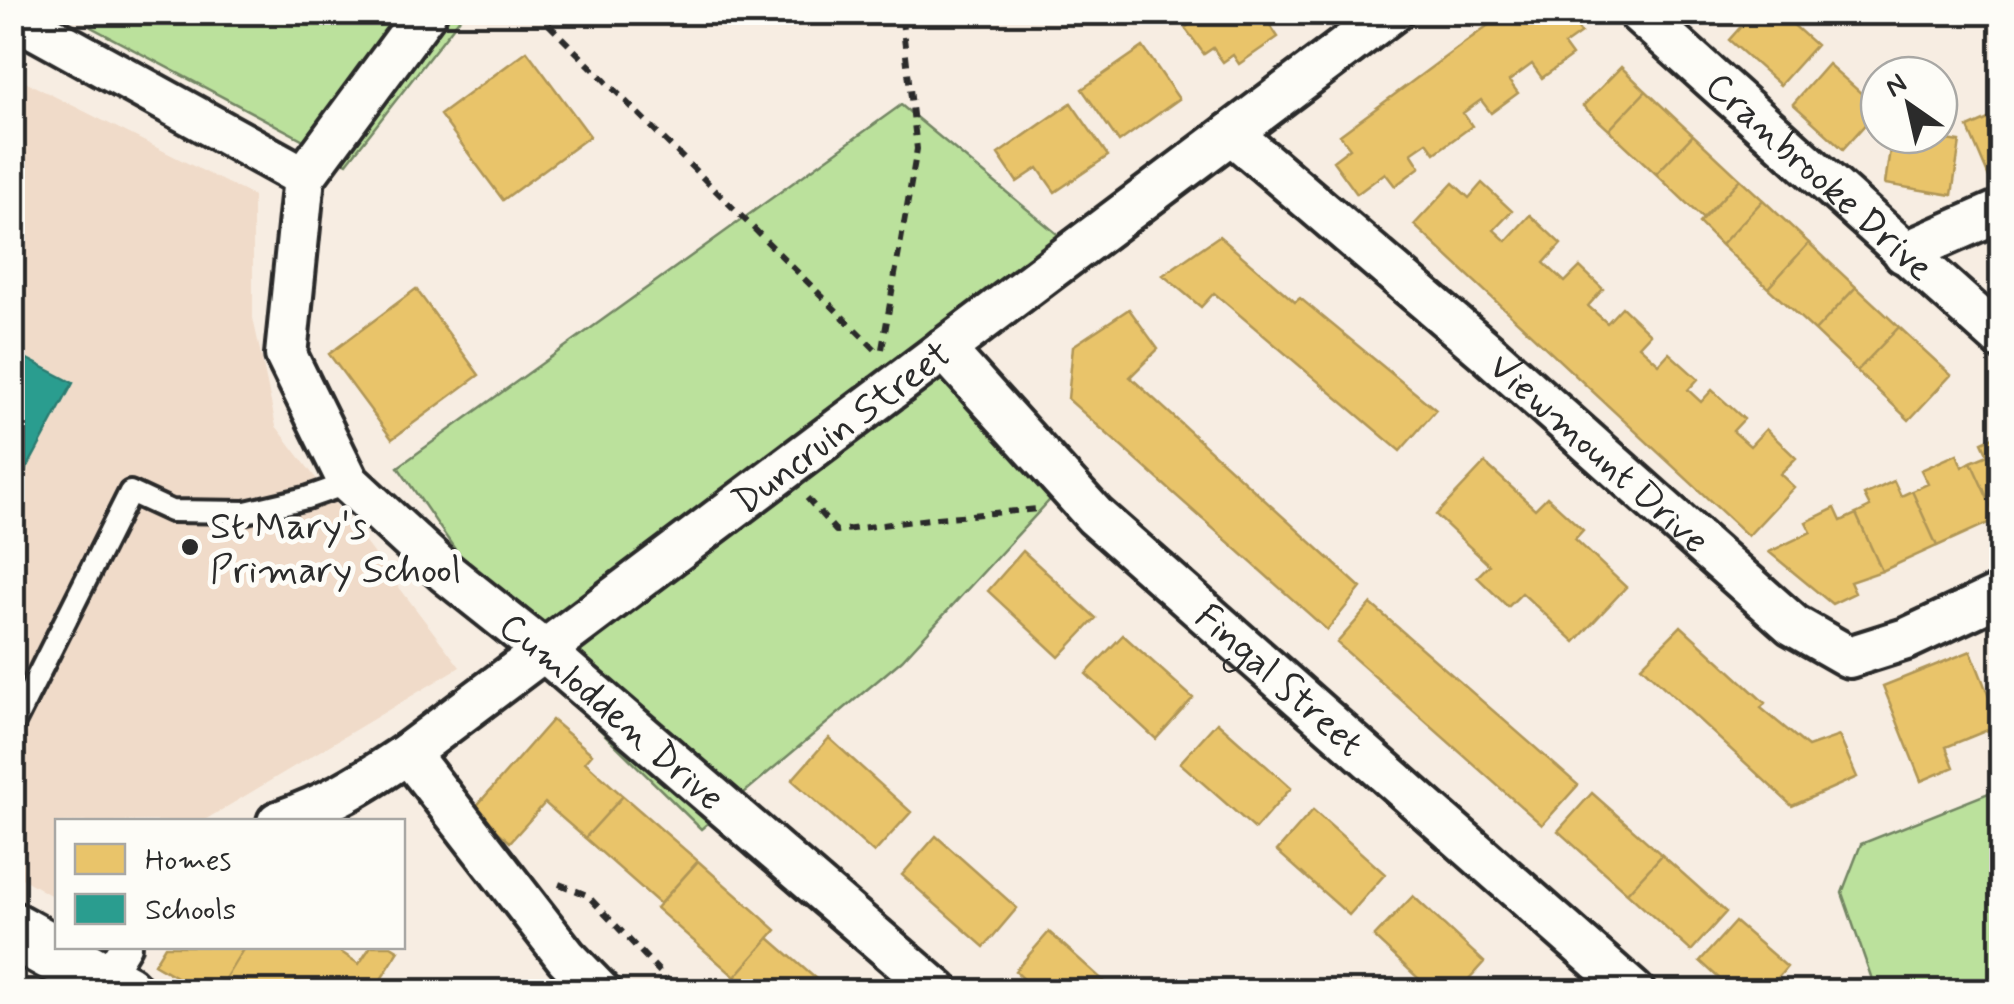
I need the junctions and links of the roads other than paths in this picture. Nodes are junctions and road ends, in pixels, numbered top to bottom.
1 (426, 12) edge
2 (1392, 12) edge
3 (1638, 12) edge
4 (12, 16) edge
5 (1231, 133) junction
6 (304, 177) junction
7 (2002, 210) edge
8 (1904, 253) junction
9 (2002, 340) edge
10 (944, 349) junction
11 (349, 483) junction
12 (2002, 594) edge
13 (544, 651) junction
14 (12, 726) edge
15 (408, 753) junction
16 (286, 819) edge
17 (12, 930) edge
18 (55, 947) edge
19 (59, 949) edge
20 (118, 973) edge
21 (600, 992) edge
22 (939, 992) edge
23 (1634, 992) edge

1 - 6 street
2 - 5 street, Duncruin Street
3 - 8 street, Cranbrooke Drive
4 - 6 street
5 - 10 street, Duncruin Street
5 - 12 street, Viewmount Drive
6 - 11 street, Cumlodden Drive
7 - 8 street
8 - 9 street, Cranbrooke Drive
10 - 13 street, Duncruin Street
10 - 23 street, Fingal Street
11 - 13 street, Cumlodden Drive
11 - 14 lane
13 - 15 street, Duncruin Street
13 - 22 street, Cumlodden Drive
15 - 16 street, Duncruin Street
15 - 21 street
17 - 18 main road
19 - 20 main road

